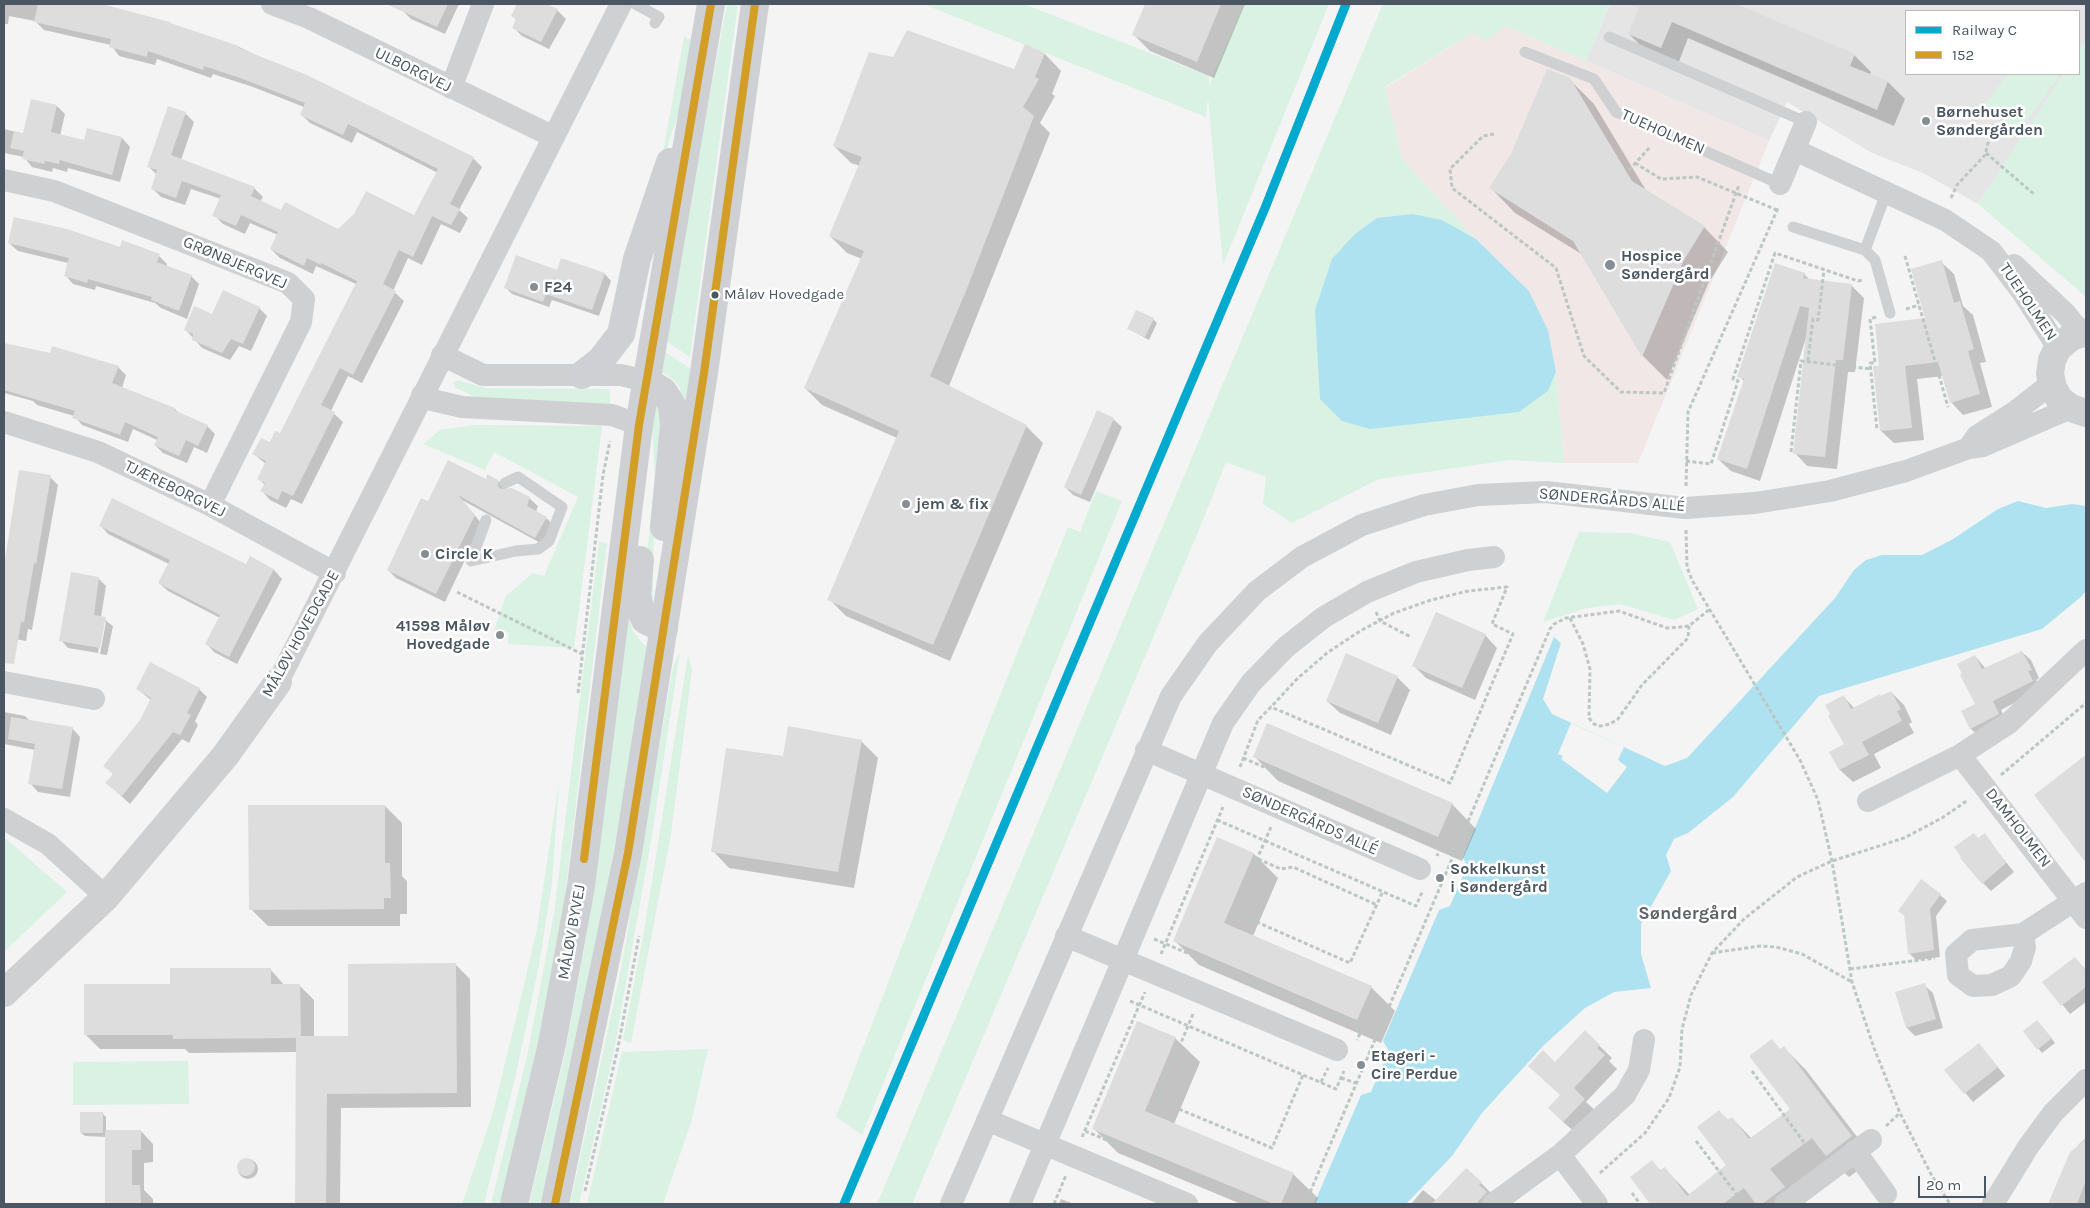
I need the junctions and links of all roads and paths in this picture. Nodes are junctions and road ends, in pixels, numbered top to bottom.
1 (272, 4) edge
2 (483, 4) edge
3 (621, 4) edge
4 (635, 4) edge
5 (711, 4) edge
6 (755, 4) edge
7 (655, 24) dead end
8 (1609, 37) dead end
9 (1525, 52) dead end
10 (451, 88) junction
11 (696, 90) junction
12 (1806, 122) joint
13 (1993, 124) dead end
14 (1663, 133) junction
15 (1494, 134) dead end
16 (554, 138) junction
17 (1795, 150) junction
18 (1986, 153) junction
19 (1635, 163) junction
20 (1746, 169) junction
21 (1629, 170) dead end
22 (4, 180) edge
23 (1780, 184) junction
24 (1887, 192) junction
25 (1736, 193) junction
26 (2035, 195) dead end
27 (1777, 210) junction
28 (1942, 218) junction
29 (1793, 227) dead end
30 (1865, 250) junction
31 (1905, 256) dead end
32 (1998, 257) junction
33 (1824, 270) junction
34 (1880, 275) junction
35 (1919, 305) junction
36 (1890, 313) junction
37 (2084, 332) edge
38 (2058, 348) junction
39 (442, 355) junction
40 (1808, 362) junction
41 (1871, 368) junction
42 (582, 375) junction
43 (646, 381) junction
44 (2052, 383) junction
45 (422, 395) junction
46 (1948, 407) dead end
47 (2078, 411) edge
48 (612, 414) junction
49 (639, 425) junction
50 (5, 429) edge
51 (1878, 430) dead end
52 (1968, 448) junction
53 (1791, 452) dead end
54 (635, 455) junction
55 (1686, 461) junction
56 (505, 483) dead end
57 (210, 505) junction
58 (1685, 508) junction
59 (486, 520) dead end
60 (1494, 556) dead end
61 (676, 559) junction
62 (335, 573) junction
63 (457, 592) dead end
64 (1367, 592) junction
65 (1710, 609) junction
66 (1570, 618) junction
67 (1380, 620) junction
68 (1689, 626) junction
69 (664, 629) junction
70 (1411, 637) dead end
71 (2086, 650) edge
72 (582, 654) junction
73 (4, 682) edge
74 (278, 682) joint
75 (577, 697) dead end
76 (94, 698) dead end
77 (2086, 703) edge
78 (1271, 707) junction
79 (1146, 750) junction
80 (1960, 756) junction
81 (1243, 758) junction
82 (1201, 774) junction
83 (1232, 787) junction
84 (1986, 787) junction
85 (1868, 801) dead end
86 (4, 819) edge
87 (1217, 820) junction
88 (1265, 841) junction
89 (1257, 859) junction
90 (1832, 861) junction
91 (1426, 875) junction
92 (1383, 891) junction
93 (1435, 896) junction
94 (106, 897) junction
95 (2082, 904) edge
96 (1377, 905) junction
97 (2023, 934) junction
98 (1066, 936) junction
99 (1712, 953) junction
100 (1956, 957) junction
101 (1122, 960) junction
102 (1850, 969) junction
103 (1153, 972) junction
104 (1852, 982) junction
105 (4, 993) edge
106 (1188, 1026) dead end
107 (1644, 1040) dead end
108 (1337, 1050) dead end
109 (1752, 1071) dead end
110 (1303, 1075) dead end
111 (1341, 1078) dead end
112 (2086, 1080) edge
113 (1356, 1083) junction
114 (987, 1120) junction
115 (1085, 1131) junction
116 (1696, 1141) dead end
117 (1045, 1144) junction
118 (1560, 1155) junction
119 (1074, 1157) junction
120 (1826, 1173) junction
121 (1632, 1193) dead end
122 (1886, 1194) dead end
123 (1590, 1196) edge
124 (514, 1204) edge
125 (555, 1204) edge
126 (951, 1204) edge
127 (1020, 1204) edge
128 (1054, 1204) edge
129 (1187, 1204) edge
130 (1261, 1204) edge
131 (1305, 1204) edge
132 (1493, 1204) edge
133 (1640, 1204) edge
134 (1744, 1204) edge
135 (1785, 1204) edge
136 (1950, 1204) edge
137 (1993, 1204) edge

1 - 10 street, ULBORGVEJ
2 - 10 street
3 - 16 street, MÅLØV HOVEDGADE
4 - 7 lane
5 - 11 main road, MÅLØV BYVEJ
6 - 61 main road
8 - 12 lane
9 - 14 lane, TUEHOLMEN
10 - 16 street, ULBORGVEJ
11 - 42 main road
11 - 43 main road, MÅLØV BYVEJ
12 - 17 street
13 - 18 path
14 - 19 path
14 - 20 lane, TUEHOLMEN
15 - 25 path
16 - 39 street, MÅLØV HOVEDGADE
17 - 23 street
17 - 24 street, TUEHOLMEN
18 - 26 path
18 - 28 path
19 - 21 path
19 - 25 path
20 - 23 lane, TUEHOLMEN
20 - 25 path
22 - 57 street, GRØNBJERGVEJ
23 - 27 path
24 - 28 street, TUEHOLMEN
24 - 30 lane
25 - 27 path
27 - 55 path
28 - 32 street, TUEHOLMEN
29 - 30 lane
30 - 34 lane
31 - 35 path
32 - 37 street, TUEHOLMEN
32 - 38 street, TUEHOLMEN
33 - 34 path
33 - 40 path
33 - 55 path
34 - 36 lane
35 - 36 path
35 - 46 path
36 - 41 path
37 - 38 street
38 - 44 street
39 - 42 street
39 - 45 street, MÅLØV HOVEDGADE
40 - 41 path
40 - 53 path
41 - 51 path
42 - 43 street
43 - 49 main road, MÅLØV BYVEJ
43 - 61 main road
44 - 47 street
44 - 52 street, SØNDERGÅRDS ALLÉ
45 - 48 street
45 - 62 street, MÅLØV HOVEDGADE
47 - 52 street, SØNDERGÅRDS ALLÉ
48 - 49 street
48 - 72 path
49 - 54 main road, MÅLØV BYVEJ
50 - 57 street, TJÆREBORGVEJ
52 - 58 street, SØNDERGÅRDS ALLÉ
54 - 69 main road
54 - 124 main road, MÅLØV BYVEJ
55 - 58 path
56 - 59 lane
57 - 62 street, TJÆREBORGVEJ
58 - 65 path
58 - 79 street, SØNDERGÅRDS ALLÉ
60 - 64 street
61 - 69 main road
62 - 74 street, MÅLØV HOVEDGADE
63 - 72 path
64 - 67 path
64 - 82 street
65 - 68 path
65 - 90 path
66 - 68 path
66 - 68 path
66 - 93 path
67 - 70 path
67 - 78 path
67 - 78 path
69 - 125 main road
71 - 80 street
72 - 75 path
73 - 76 street
74 - 94 street, MÅLØV HOVEDGADE
77 - 84 path
78 - 81 path
79 - 82 street, SØNDERGÅRDS ALLÉ
79 - 98 street, SØNDERGÅRDS ALLÉ
80 - 84 street, DAMHOLMEN
80 - 85 street
81 - 83 path
81 - 91 path
82 - 83 street, SØNDERGÅRDS ALLÉ
82 - 101 street
83 - 87 path
83 - 91 street, SØNDERGÅRDS ALLÉ
84 - 90 path
84 - 95 street, DAMHOLMEN
86 - 94 street
87 - 88 path
87 - 103 path
88 - 89 path
88 - 92 path
89 - 96 path
89 - 96 path
90 - 99 path
90 - 102 path
91 - 92 path
91 - 93 path
92 - 96 path
93 - 113 path
94 - 105 street, MÅLØV HOVEDGADE
95 - 97 street, DAMHOLMEN
97 - 100 street, DAMHOLMEN
97 - 100 street
98 - 101 street
98 - 114 street, SØNDERGÅRDS ALLÉ
99 - 104 path
99 - 123 path
100 - 102 path
101 - 103 street
101 - 117 street
102 - 104 path
103 - 108 street
103 - 115 path
104 - 136 path
106 - 110 path
107 - 118 street
109 - 120 path
111 - 113 path
112 - 137 street
113 - 131 path
114 - 117 street
114 - 126 street, SØNDERGÅRDS ALLÉ
115 - 119 path
115 - 130 path
116 - 134 path
117 - 119 street
117 - 127 street
118 - 123 street
118 - 132 street
119 - 128 path
119 - 129 street
120 - 122 street
120 - 135 street
121 - 133 path

